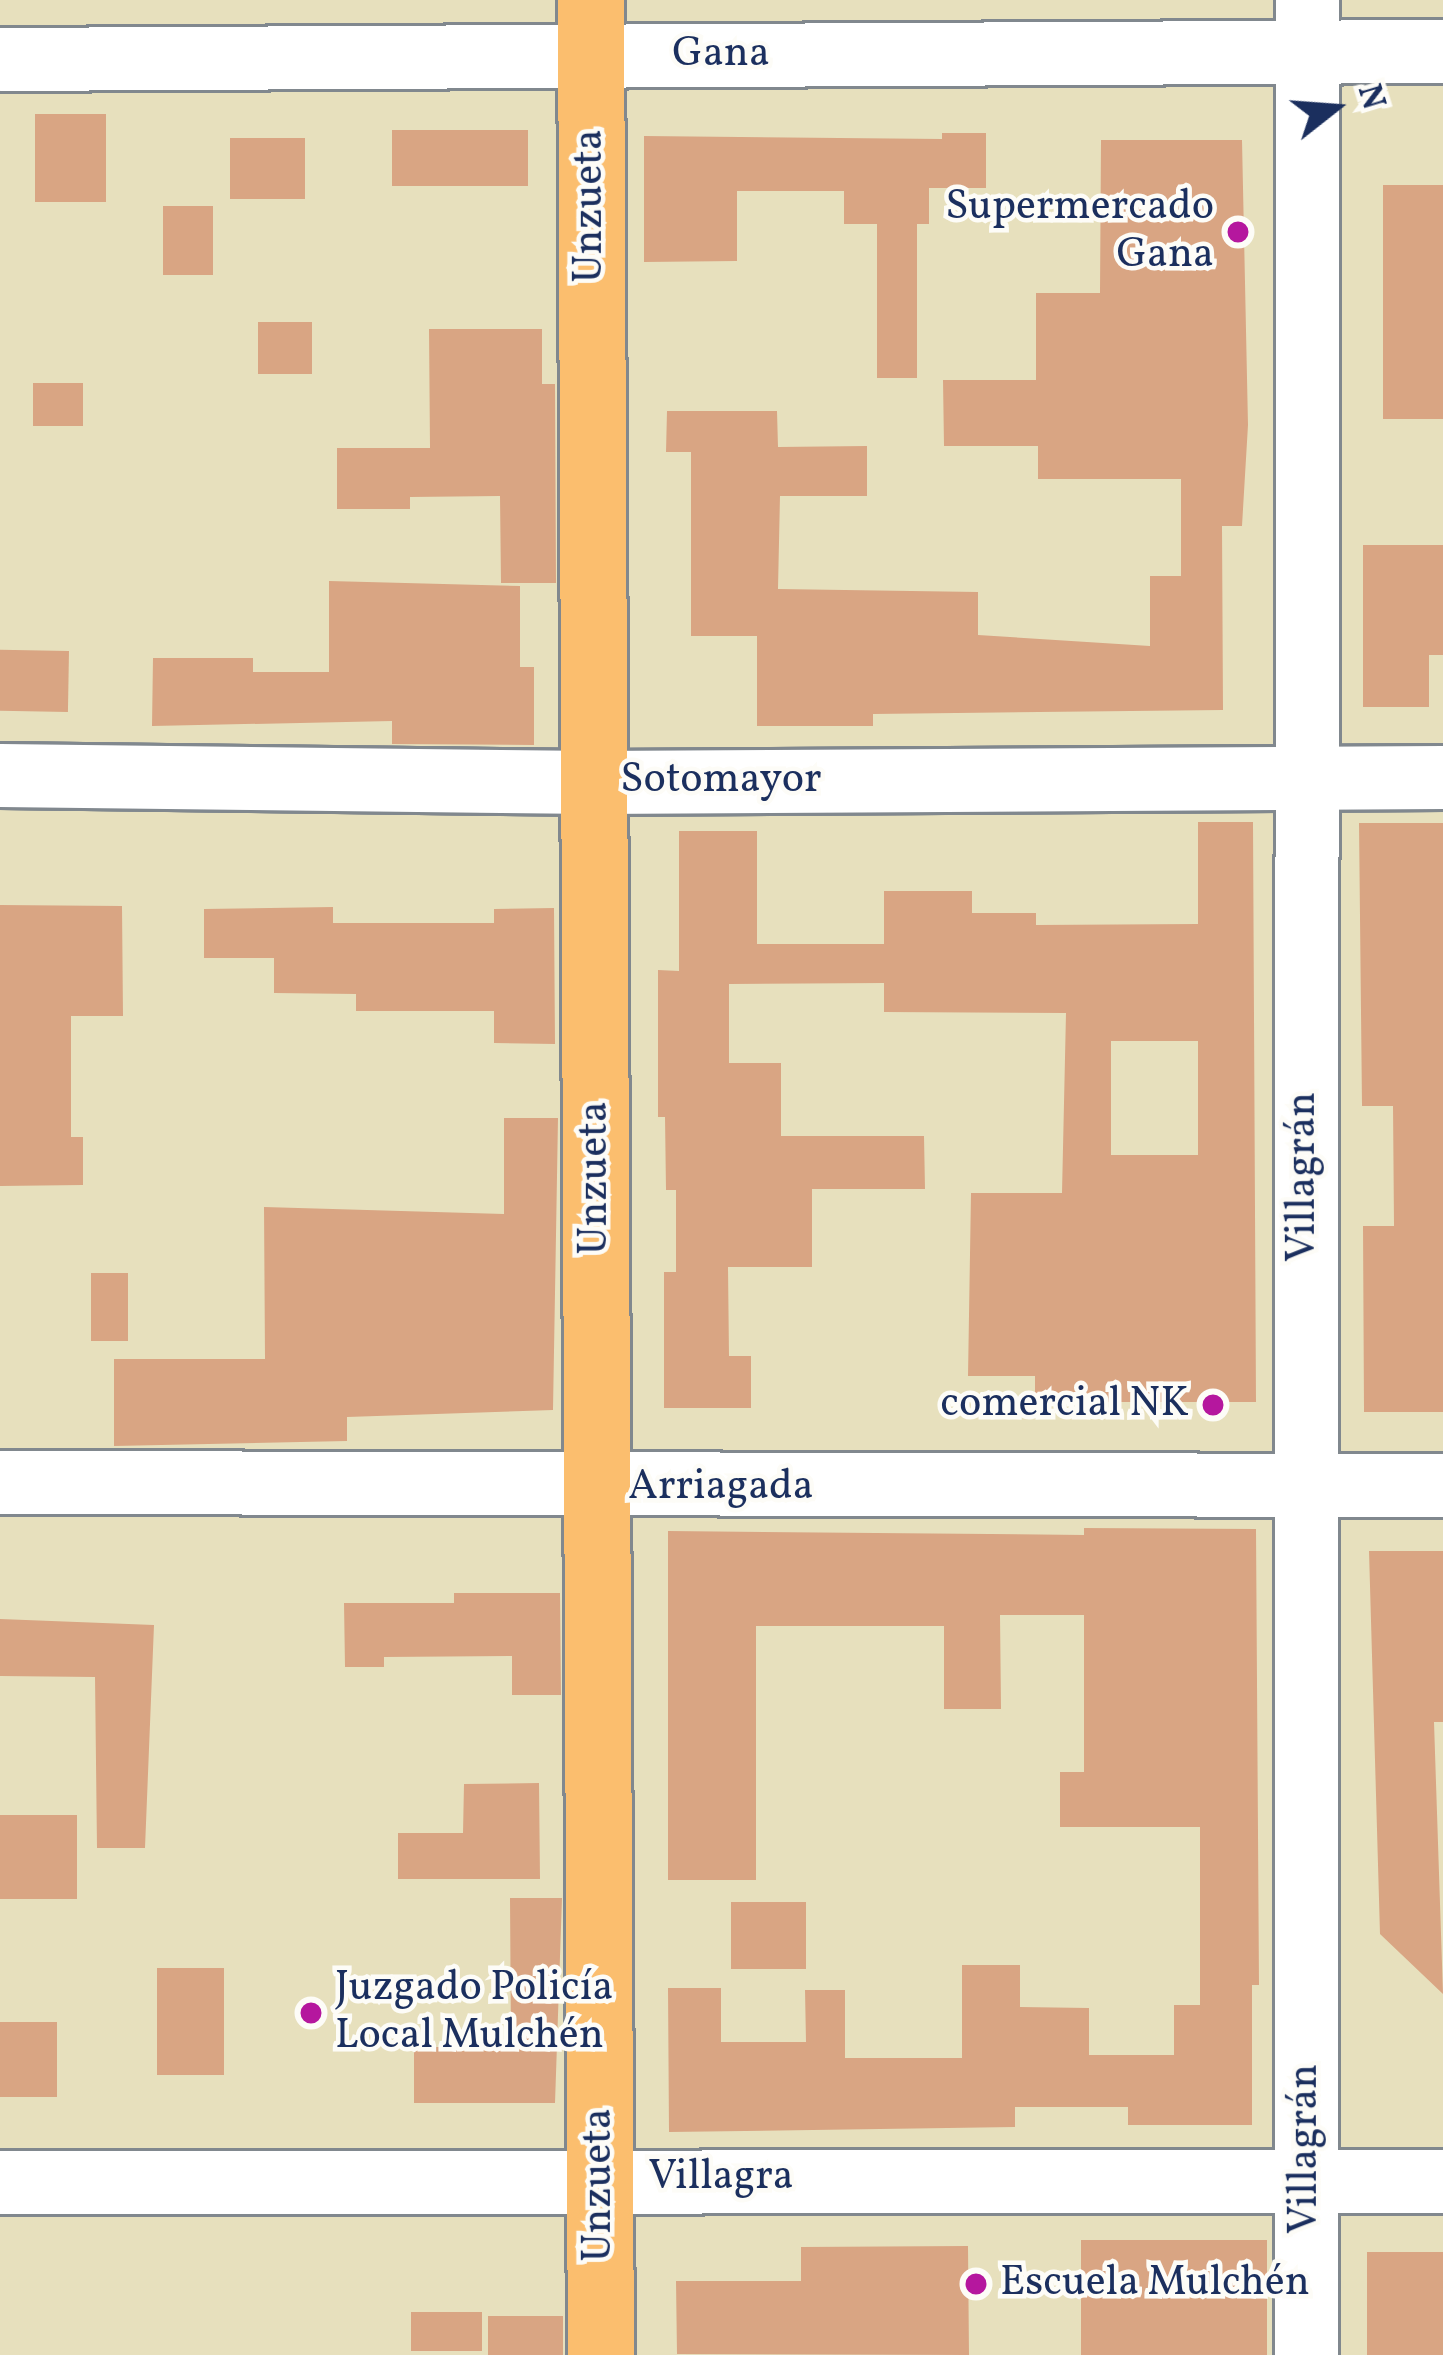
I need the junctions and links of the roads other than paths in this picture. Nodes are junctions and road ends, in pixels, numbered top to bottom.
1 (1307, 26) edge
2 (591, 28) edge
3 (1443, 51) edge
4 (0, 59) edge
5 (0, 775) edge
6 (1443, 777) edge
7 (1302, 778) junction
8 (594, 782) junction
9 (0, 1482) edge
10 (1443, 1486) edge
11 (1305, 1487) junction
12 (597, 1488) junction
13 (600, 2177) junction
14 (1306, 2181) junction
15 (0, 2182) edge
16 (1443, 2182) edge
17 (601, 2355) edge
18 (1306, 2355) edge

1 - 2 street, Gana
1 - 3 street, Gana
1 - 7 street, Villagrán
2 - 4 street, Gana
2 - 8 main road, Unzueta
5 - 8 street, Sotomayor
6 - 7 street, Sotomayor
7 - 8 street, Sotomayor
7 - 11 street, Villagrán
8 - 12 main road, Unzueta
9 - 12 street, Arriagada
10 - 11 street, Arriagada
11 - 12 street, Arriagada
11 - 14 street, Villagrán
12 - 13 main road, Unzueta
13 - 14 street, Villagra
13 - 15 street, Villagra
13 - 17 main road, Unzueta
14 - 16 street, Villagra
14 - 18 street, Villagrán

